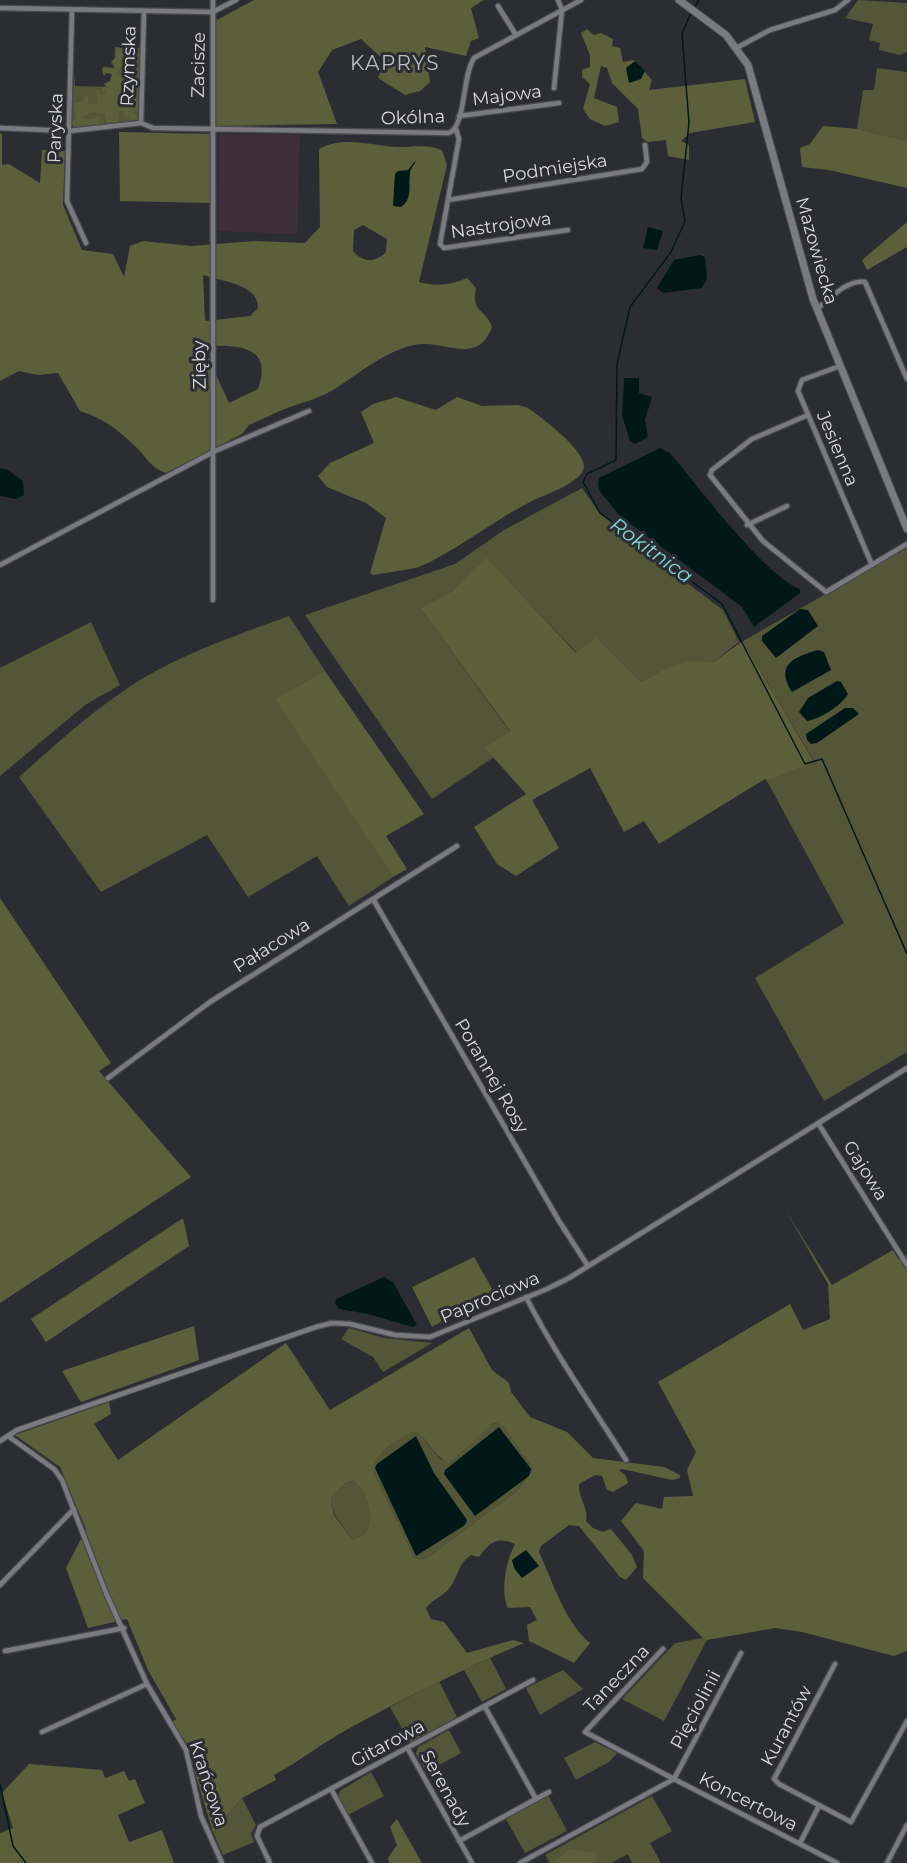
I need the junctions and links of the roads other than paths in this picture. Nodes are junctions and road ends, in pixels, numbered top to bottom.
1 (213, 0) edge
2 (236, 0) edge
3 (558, 0) edge
4 (581, 0) edge
5 (679, 0) edge
6 (848, 0) edge
7 (498, 6) dead end
8 (0, 8) edge
9 (72, 10) junction
10 (562, 10) junction
11 (144, 11) junction
12 (213, 12) junction
13 (516, 35) junction
14 (738, 47) junction
15 (554, 88) dead end
16 (559, 103) dead end
17 (459, 116) junction
18 (141, 123) junction
19 (0, 128) edge
20 (456, 129) junction
21 (69, 130) junction
22 (212, 130) junction
23 (645, 145) dead end
24 (448, 200) junction
25 (568, 230) dead end
26 (86, 243) dead end
27 (817, 309) junction
28 (840, 366) junction
29 (906, 376) edge
30 (309, 411) dead end
31 (808, 416) junction
32 (215, 451) junction
33 (787, 506) dead end
34 (747, 525) junction
35 (907, 529) edge
36 (907, 544) edge
37 (0, 565) edge
38 (872, 565) junction
39 (213, 600) dead end
40 (457, 846) dead end
41 (373, 899) junction
42 (907, 1068) edge
43 (108, 1078) dead end
44 (818, 1123) junction
45 (907, 1265) edge
46 (588, 1266) junction
47 (526, 1298) junction
48 (8, 1436) junction
49 (0, 1442) edge
50 (626, 1460) dead end
51 (74, 1509) junction
52 (0, 1585) edge
53 (124, 1628) junction
54 (663, 1649) dead end
55 (4, 1651) dead end
56 (741, 1653) dead end
57 (835, 1664) dead end
58 (532, 1680) dead end
59 (147, 1684) junction
60 (485, 1707) junction
61 (907, 1721) edge
62 (42, 1732) dead end
63 (408, 1749) junction
64 (674, 1779) junction
65 (331, 1789) junction
66 (549, 1792) dead end
67 (536, 1799) junction
68 (819, 1806) junction
69 (907, 1825) edge
70 (459, 1841) junction
71 (800, 1843) junction
72 (222, 1863) edge
73 (270, 1863) edge
74 (372, 1863) edge
75 (471, 1863) edge
76 (520, 1863) edge
77 (837, 1863) edge
78 (886, 1863) edge

1 - 12 street, Zacisze
2 - 12 street
3 - 10 street
4 - 10 street, Okólna
5 - 14 street, Mazowiecka
6 - 14 street
7 - 13 street
8 - 9 street
9 - 11 street
9 - 21 street, Paryska
10 - 13 street, Okólna
10 - 15 street, Majowa
11 - 12 street
11 - 18 street, Rzymska
12 - 22 street, Zacisze
13 - 17 street, Okólna
14 - 27 street, Mazowiecka
16 - 17 street, Majowa
17 - 20 street, Okólna
18 - 21 street, Okólna
18 - 22 street, Okólna
19 - 21 street, Okólna
20 - 22 street, Okólna
20 - 24 street
21 - 26 street, Paryska
22 - 32 street, Zięby
23 - 24 street, Podmiejska
24 - 25 street, Nastrojowa
27 - 28 street, Mazowiecka
27 - 29 street
28 - 31 street, Jesienna
28 - 35 street, Mazowiecka
30 - 32 street
31 - 34 street
31 - 38 street, Jesienna
32 - 37 street
32 - 39 street, Zięby
33 - 34 street
34 - 38 street
36 - 38 street
40 - 41 street, Pałacowa
41 - 43 street, Pałacowa
41 - 46 street, Porannej Rosy
42 - 44 street, Paprociowa
44 - 45 street, Gajowa
44 - 46 street, Paprociowa
46 - 47 street, Paprociowa
47 - 48 street, Paprociowa
47 - 50 street
48 - 49 street, Paprociowa
48 - 51 street, Krańcowa
51 - 52 street
51 - 53 street, Krańcowa
53 - 55 street
53 - 59 street, Krańcowa
54 - 64 street, Taneczna
56 - 64 street, Pięciolinii
57 - 68 street, Kurantów
58 - 60 street, Gitarowa
59 - 62 street
59 - 72 street, Krańcowa
60 - 63 street, Gitarowa
60 - 67 street
61 - 68 street, Kurantów
63 - 65 street, Gitarowa
63 - 70 street, Serenady
64 - 71 street, Koncertowa
64 - 76 street, Koncertowa
65 - 73 street, Gitarowa
65 - 74 street
66 - 67 street, Serenady
67 - 70 street, Serenady
68 - 71 street
69 - 78 street
70 - 75 street, Serenady
71 - 77 street, Koncertowa

